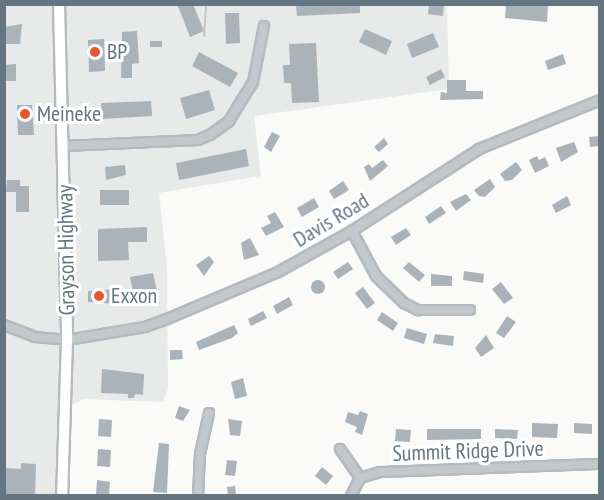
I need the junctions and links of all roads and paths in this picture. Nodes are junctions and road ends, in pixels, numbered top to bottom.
1 (59, 4) edge
2 (264, 26) dead end
3 (600, 100) edge
4 (64, 146) junction
5 (352, 231) junction
6 (470, 310) dead end
7 (4, 326) edge
8 (68, 339) junction
9 (209, 413) dead end
10 (340, 449) dead end
11 (600, 464) edge
12 (360, 478) junction
13 (351, 493) edge
14 (62, 495) edge
15 (198, 495) edge
16 (342, 495) edge

1 - 4 main road, Grayson Highway
2 - 4 street
3 - 5 street, Davis Road
4 - 8 main road, Grayson Highway
5 - 6 street
5 - 8 street, Davis Road
7 - 8 street, Davis Road
8 - 14 main road, Grayson Highway
9 - 15 street
10 - 12 street
11 - 12 street, Summit Ridge Drive
12 - 13 street
13 - 16 street

